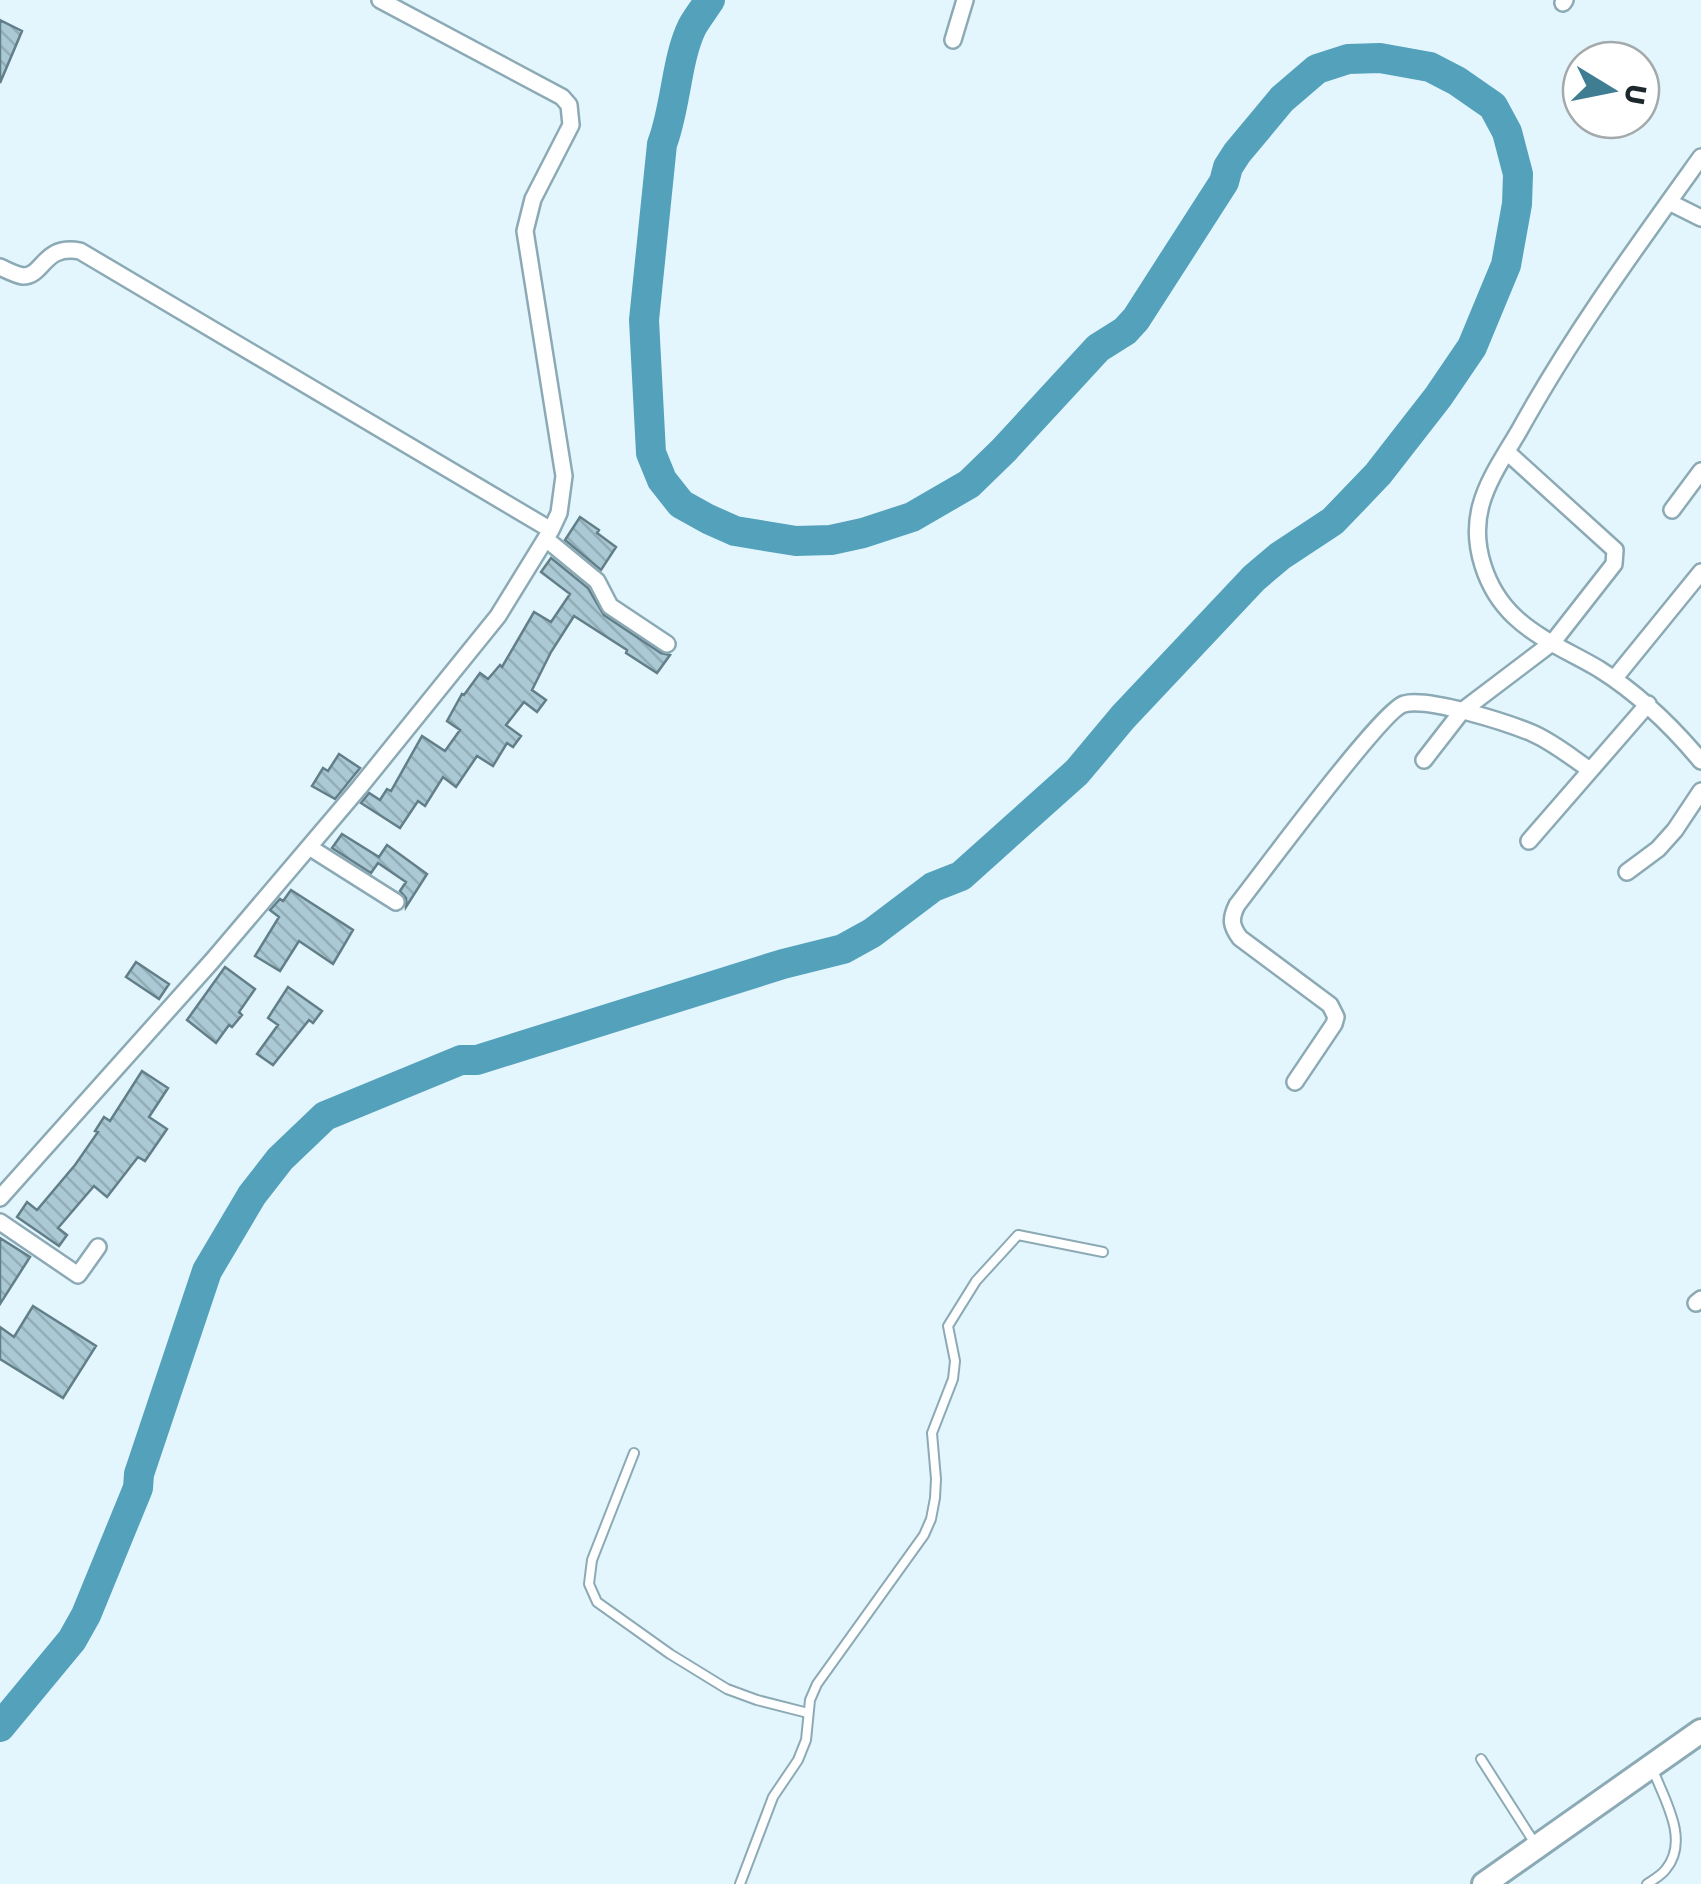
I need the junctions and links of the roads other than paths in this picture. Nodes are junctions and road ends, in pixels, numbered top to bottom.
1 (380, 0) edge
2 (965, 0) edge
3 (954, 40) dead end
4 (1701, 157) edge
5 (1669, 202) junction
6 (1701, 218) edge
7 (0, 267) edge
8 (1507, 452) junction
9 (1701, 471) edge
10 (1672, 510) dead end
11 (549, 535) junction
12 (1701, 572) edge
13 (1553, 642) junction
14 (667, 644) dead end
15 (1614, 678) junction
16 (1648, 704) junction
17 (1462, 712) junction
18 (1424, 760) dead end
19 (1701, 761) edge
20 (1590, 770) junction
21 (1701, 791) edge
22 (1529, 841) dead end
23 (309, 846) junction
24 (1627, 872) dead end
25 (396, 902) dead end
26 (1295, 1082) dead end
27 (0, 1198) edge
28 (0, 1222) edge
29 (98, 1246) dead end
30 (1103, 1252) dead end
31 (634, 1453) dead end
32 (808, 1713) junction
33 (1697, 1740) edge
34 (1481, 1759) dead end
35 (1651, 1766) junction
36 (1536, 1846) junction
37 (740, 1884) edge
38 (1484, 1884) edge
39 (1648, 1884) edge

1 - 11 street
2 - 3 street
4 - 5 street
5 - 6 street
5 - 8 street
7 - 11 street
8 - 13 street
8 - 13 street
9 - 10 street
11 - 14 street
11 - 23 street
12 - 15 street
13 - 15 street
13 - 17 street
15 - 16 street
16 - 19 street
16 - 20 street
17 - 18 street
17 - 20 street
17 - 26 street
20 - 22 street
21 - 24 street
23 - 25 street
23 - 27 street
28 - 29 street
30 - 32 lane
31 - 32 lane
32 - 37 lane
33 - 35 main road
34 - 36 lane
35 - 36 main road
35 - 39 lane
36 - 38 main road

